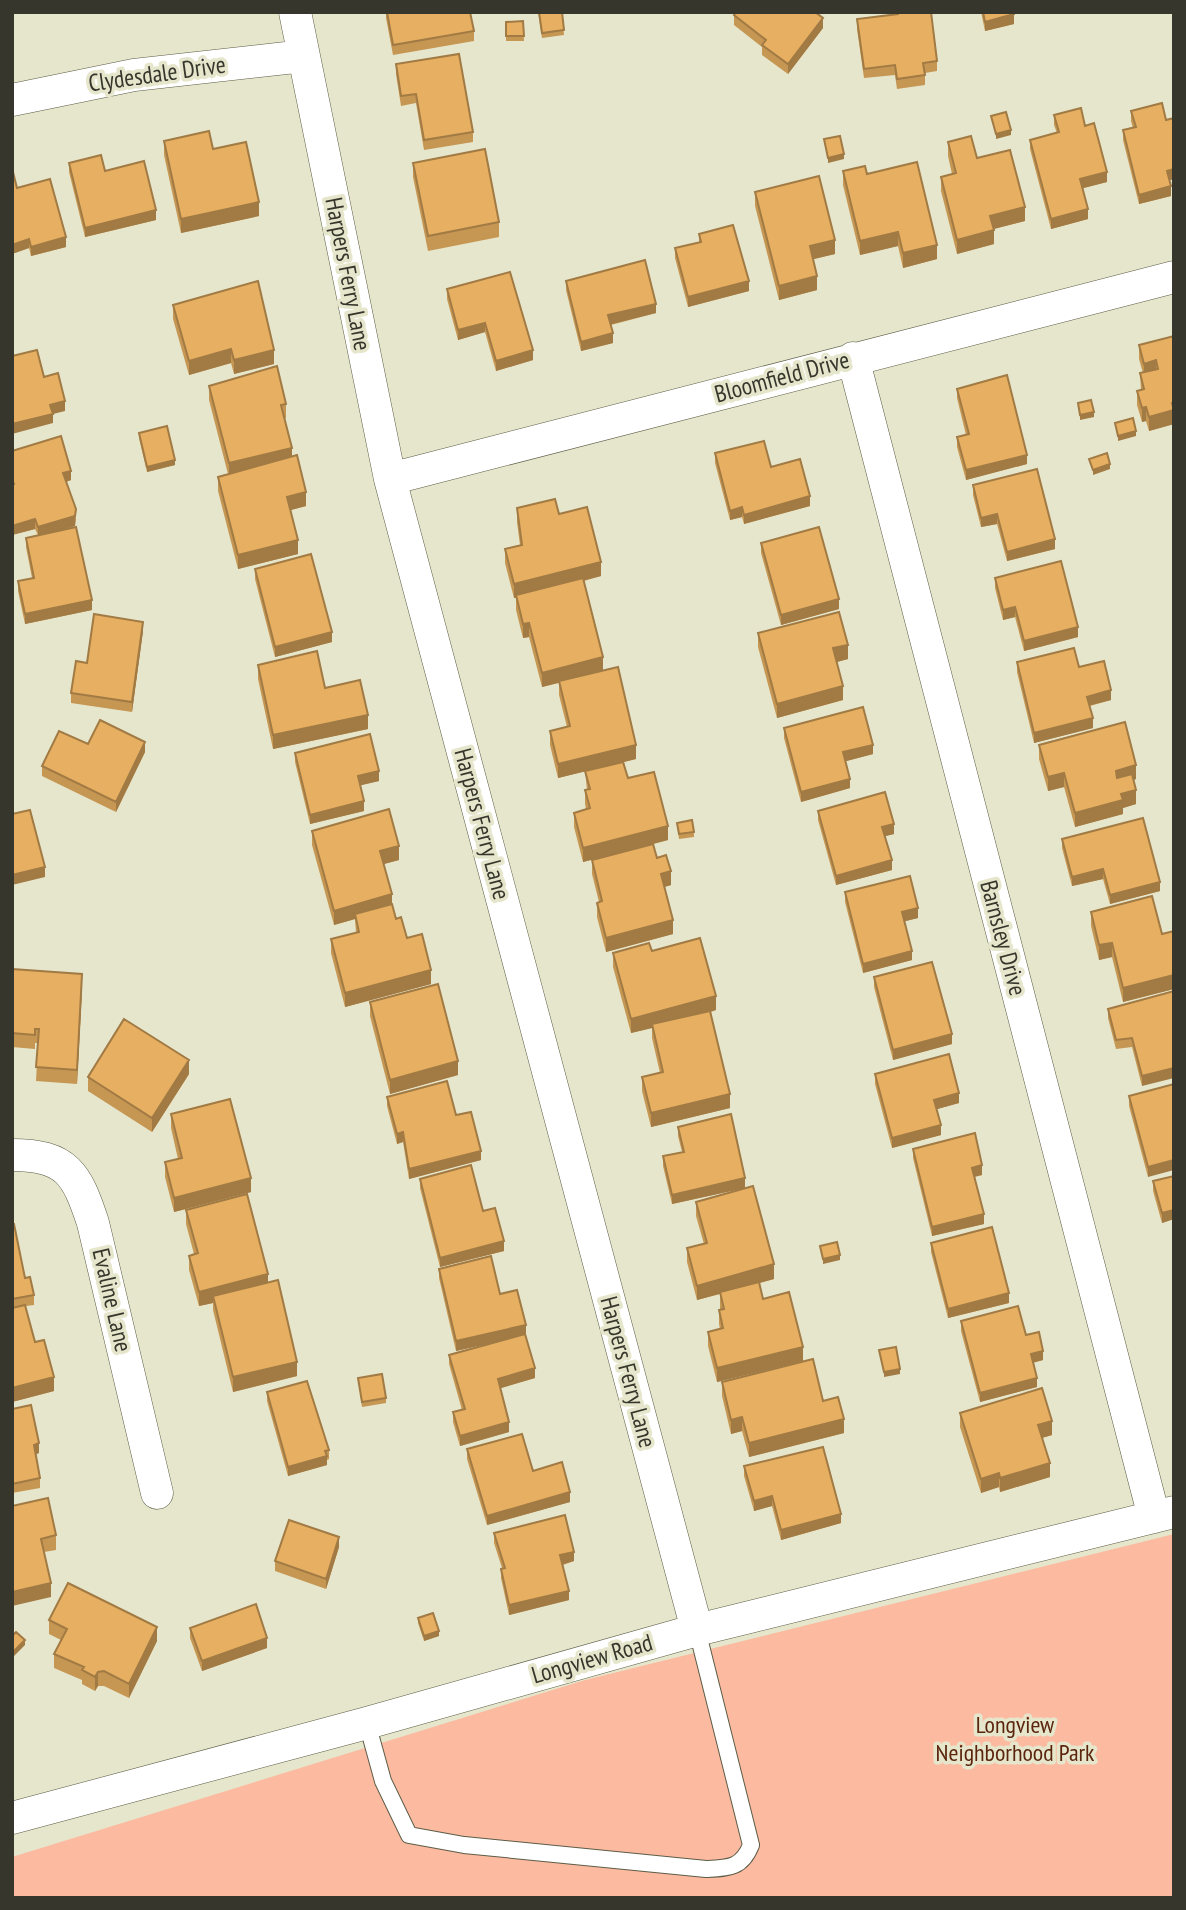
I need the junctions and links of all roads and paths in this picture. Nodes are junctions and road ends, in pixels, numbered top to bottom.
1 (295, 12) edge
2 (304, 56) junction
3 (12, 100) edge
4 (1174, 277) edge
5 (853, 358) junction
6 (390, 479) junction
7 (12, 1154) edge
8 (157, 1493) dead end
9 (1164, 1515) edge
10 (697, 1630) junction
11 (366, 1723) junction
12 (12, 1818) edge

1 - 2 street, Harpers Ferry Lane
2 - 3 street, Clydesdale Drive
2 - 6 street, Harpers Ferry Lane
4 - 5 street, Bloomfield Drive
5 - 6 street, Bloomfield Drive
5 - 9 street, Barnsley Drive
6 - 10 street, Harpers Ferry Lane
7 - 8 street, Evaline Lane
9 - 10 street, Longview Road
10 - 11 street, Longview Road
10 - 11 lane
11 - 12 street, Longview Road

